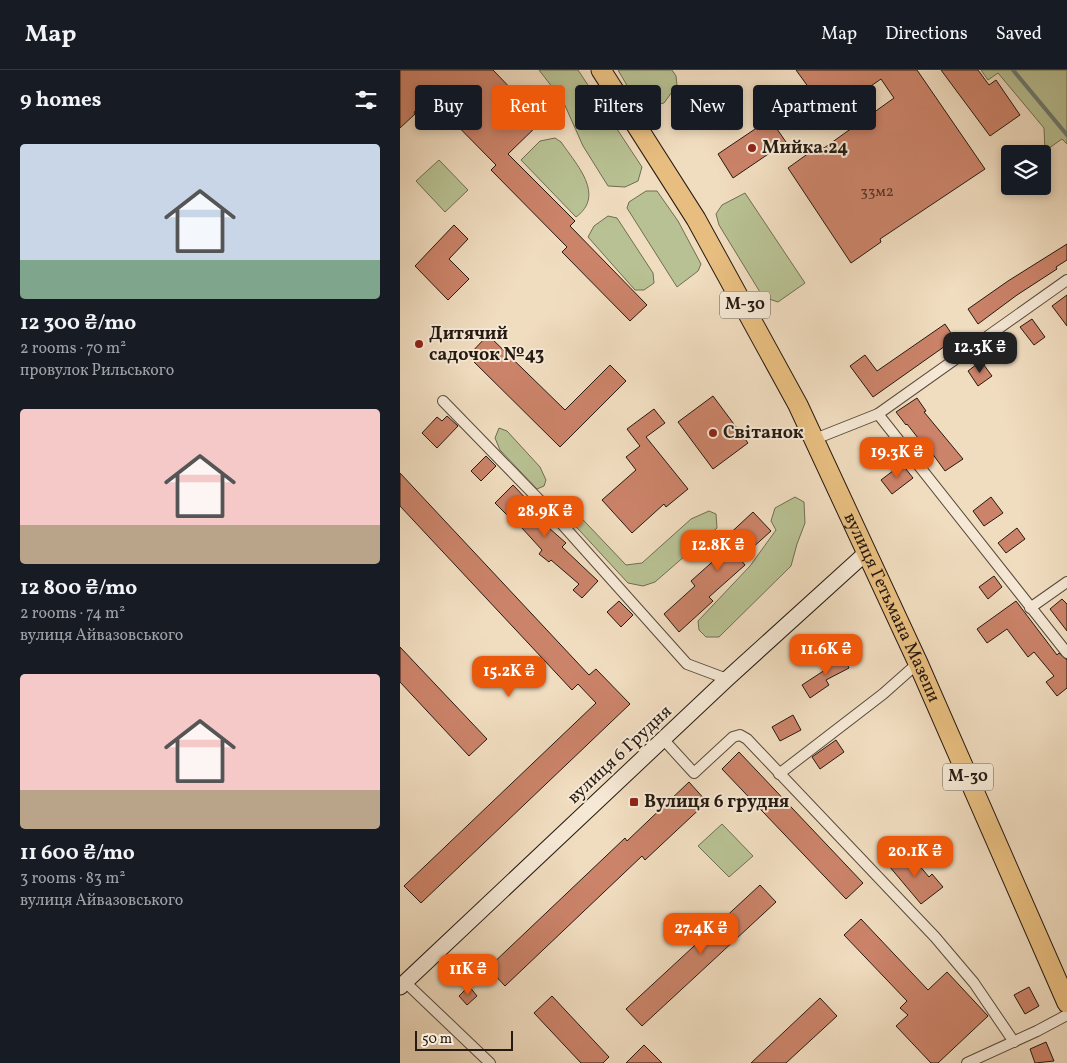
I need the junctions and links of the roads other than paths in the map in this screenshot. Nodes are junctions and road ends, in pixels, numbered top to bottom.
1 (601, 70) edge
2 (1067, 280) edge
3 (443, 401) dead end
4 (878, 414) junction
5 (815, 439) junction
6 (867, 552) junction
7 (1067, 582) edge
8 (1030, 608) junction
9 (1067, 654) edge
10 (918, 663) junction
11 (727, 679) junction
12 (663, 740) junction
13 (779, 774) junction
14 (403, 984) edge
15 (1067, 1003) edge
16 (1067, 1015) edge
17 (1014, 1042) junction
18 (490, 1063) edge
19 (967, 1063) edge

1 - 5 highway, вулиця Гетьмана Мазепи / М-30
2 - 4 street
3 - 11 street
4 - 5 street
4 - 8 street
5 - 6 highway, вулиця Гетьмана Мазепи / М-30
6 - 10 highway, вулиця Гетьмана Мазепи / М-30
6 - 11 street, вулиця 6 Грудня
7 - 8 street
8 - 9 street
10 - 13 street
10 - 15 highway, вулиця Гетьмана Мазепи / М-30
11 - 12 street, вулиця 6 Грудня
12 - 13 street
12 - 14 street, вулиця 6 Грудня
13 - 17 street
14 - 18 street
16 - 17 street
17 - 19 street

